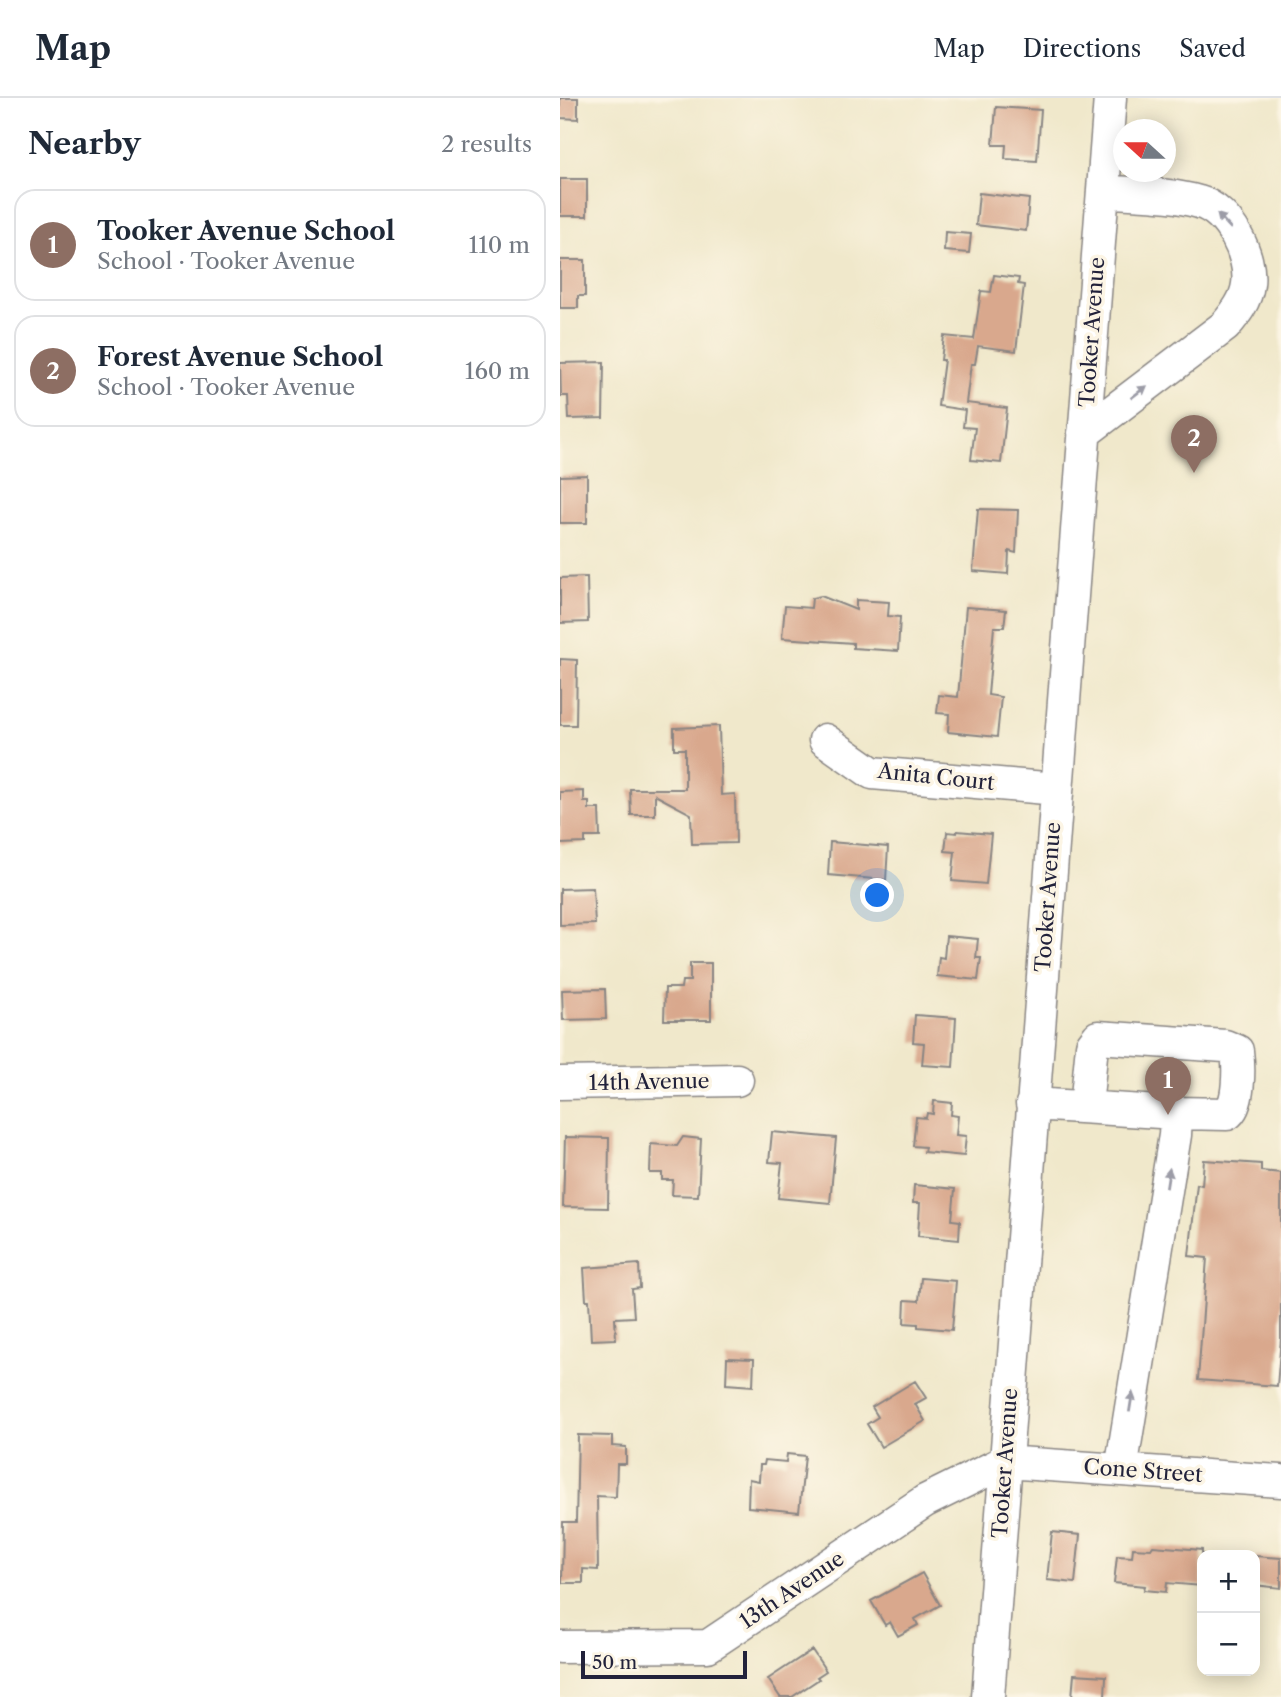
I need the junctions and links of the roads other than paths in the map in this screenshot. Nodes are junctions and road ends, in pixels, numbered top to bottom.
1 (1110, 98) edge
2 (1103, 191) junction
3 (1084, 433) junction
4 (825, 740) dead end
5 (1057, 789) junction
6 (737, 1080) dead end
7 (560, 1083) edge
8 (1032, 1104) junction
9 (1086, 1107) junction
10 (1176, 1124) junction
11 (1004, 1462) junction
12 (1121, 1470) junction
13 (1281, 1482) edge
14 (560, 1647) edge
15 (988, 1697) edge

1 - 2 street, Tooker Avenue
2 - 3 street, Tooker Avenue
3 -> 2 street
3 - 5 street, Tooker Avenue
4 - 5 street, Anita Court
5 - 8 street, Tooker Avenue
6 - 7 street, 14th Avenue
8 - 9 street
8 - 11 street, Tooker Avenue
9 - 10 street
9 - 10 street
12 -> 10 street
11 - 12 street, Cone Street
11 - 14 street, 13th Avenue
11 - 15 street, Tooker Avenue
12 - 13 street, Cone Street

